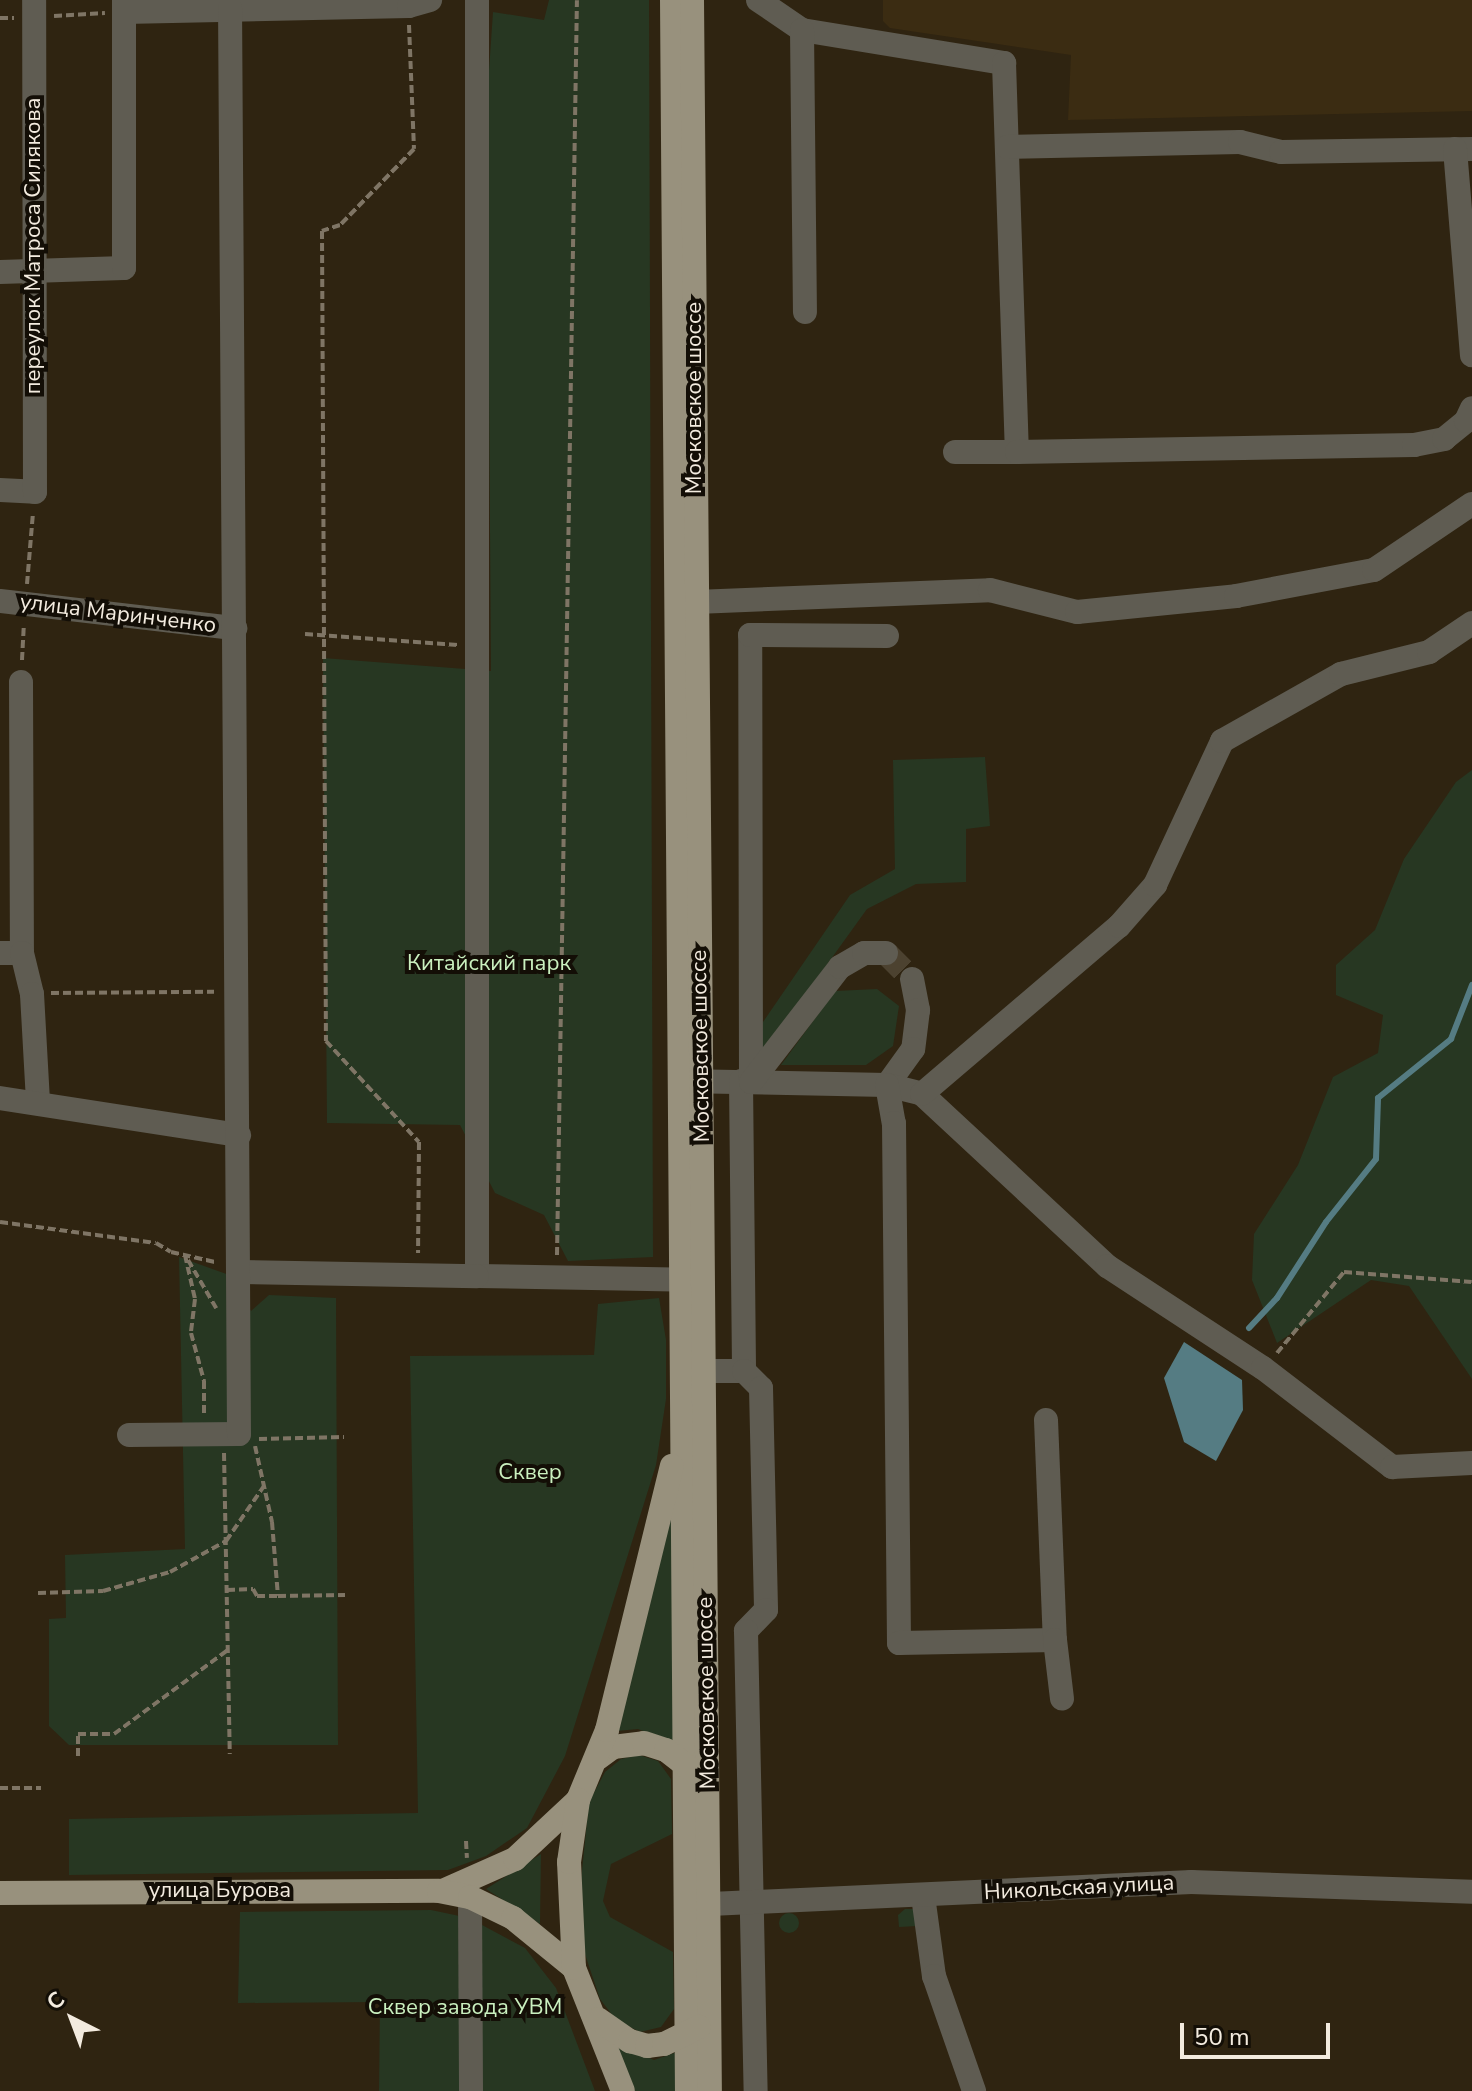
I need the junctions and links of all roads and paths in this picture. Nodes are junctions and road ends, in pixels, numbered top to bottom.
1 (477, 0) edge
2 (577, 0) edge
3 (672, 0) edge
4 (692, 0) edge
5 (758, 0) edge
6 (419, 3) edge
7 (345, 4) edge
8 (124, 6) edge
9 (230, 8) junction
10 (34, 9) edge
11 (0, 18) edge
12 (802, 30) junction
13 (1007, 147) junction
14 (1464, 149) edge
15 (34, 269) junction
16 (0, 272) edge
17 (805, 312) dead end
18 (1472, 355) edge
19 (1472, 408) edge
20 (955, 452) dead end
21 (1017, 452) junction
22 (0, 490) edge
23 (1472, 504) edge
24 (0, 601) edge
25 (696, 602) junction
26 (1472, 623) edge
27 (235, 628) junction
28 (305, 634) dead end
29 (324, 636) junction
30 (887, 636) dead end
31 (477, 646) junction
32 (21, 682) dead end
33 (11, 953) edge
34 (886, 953) dead end
35 (912, 979) tunnel mouth
36 (237, 991) junction
37 (32, 994) junction
38 (691, 1081) junction
39 (746, 1081) junction
40 (887, 1085) junction
41 (922, 1094) junction
42 (0, 1098) edge
43 (38, 1103) junction
44 (239, 1135) junction
45 (0, 1222) edge
46 (185, 1255) junction
47 (240, 1272) junction
48 (418, 1275) junction
49 (477, 1276) junction
50 (557, 1277) junction
51 (692, 1280) junction
52 (1472, 1282) edge
53 (239, 1347) junction
54 (1263, 1368) junction
55 (702, 1371) junction
56 (744, 1371) junction
57 (1046, 1420) dead end
58 (681, 1432) junction
59 (214, 1434) junction
60 (129, 1435) dead end
61 (344, 1437) dead end
62 (1472, 1463) edge
63 (264, 1486) junction
64 (226, 1541) junction
65 (227, 1590) junction
66 (38, 1593) dead end
67 (345, 1595) dead end
68 (278, 1596) junction
69 (706, 1629) junction
70 (746, 1631) junction
71 (1055, 1640) junction
72 (228, 1650) junction
73 (1062, 1699) dead end
74 (230, 1754) dead end
75 (78, 1756) dead end
76 (598, 1758) junction
77 (687, 1766) junction
78 (709, 1787) junction
79 (0, 1788) edge
80 (41, 1788) dead end
81 (578, 1800) junction
82 (439, 1891) junction
83 (1472, 1892) edge
84 (0, 1893) edge
85 (923, 1896) junction
86 (470, 1897) junction
87 (752, 1903) junction
88 (698, 1905) junction
89 (574, 1968) junction
90 (598, 2019) junction
91 (710, 2019) junction
92 (687, 2036) junction
93 (471, 2091) edge
94 (623, 2091) edge
95 (687, 2091) edge
96 (710, 2091) edge
97 (756, 2091) edge
98 (974, 2091) edge

1 - 31 street
2 - 50 path
3 - 38 main road, Московское шоссе
4 - 25 main road, Московское шоссе
5 - 12 street
6 - 7 street
6 - 29 path
7 - 9 street
8 - 9 street
8 - 10 path
8 - 15 street
9 - 27 street
10 - 11 path
10 - 15 street, переулок Матроса Силякова
12 - 13 street
12 - 17 street
13 - 14 street
13 - 21 street
14 - 18 street
15 - 16 street
15 - 22 street, переулок Матроса Силякова
19 - 21 street
20 - 21 street
23 - 25 street
24 - 27 street, улица Маринченко
25 - 38 main road, Московское шоссе
26 - 41 street
27 - 36 street
28 - 29 path
29 - 31 path
29 - 48 path
30 - 39 street
31 - 49 street
32 - 33 street
33 - 37 street
34 - 39 street
35 - 40 street
36 - 37 path
36 - 44 street
37 - 43 street
38 - 39 street
38 - 51 main road, Московское шоссе
39 - 40 street
39 - 56 street
40 - 41 street
40 - 71 street
41 - 54 street
42 - 43 street
43 - 44 street
44 - 47 street
45 - 46 path
46 - 47 path
46 - 53 path
46 - 59 path
47 - 48 street
47 - 53 street
48 - 49 street
49 - 50 street
50 - 51 street
51 - 55 main road, Московское шоссе
51 - 58 main road, Московское шоссе
52 - 54 path
53 - 59 street
54 - 62 street
55 - 56 street
55 - 69 main road, Московское шоссе
56 - 70 street
57 - 71 street
58 - 76 main road
58 - 77 main road, Московское шоссе
59 - 60 street
59 - 64 path
61 - 63 path
63 - 64 path
63 - 68 path
64 - 65 path
64 - 66 path
65 - 68 path
65 - 72 path
67 - 68 path
69 - 70 street
69 - 78 main road, Московское шоссе
70 - 87 street
71 - 73 street
72 - 74 path
72 - 75 path
76 - 77 main road
76 - 81 main road
77 - 78 main road
77 - 88 main road, Московское шоссе
78 - 88 main road, Московское шоссе
79 - 80 path
81 - 82 main road
81 - 89 main road
82 - 84 main road, улица Бурова
82 - 86 main road
83 - 85 street, Никольская улица
85 - 87 street, Никольская улица
85 - 98 street
86 - 89 main road
86 - 93 street
87 - 88 street, Никольская улица
87 - 97 street
88 - 91 main road, Московское шоссе
88 - 92 main road, Московское шоссе
89 - 90 main road
90 - 92 main road
90 - 94 main road
91 - 92 main road
91 - 96 main road, Московское шоссе
92 - 95 main road, Московское шоссе

